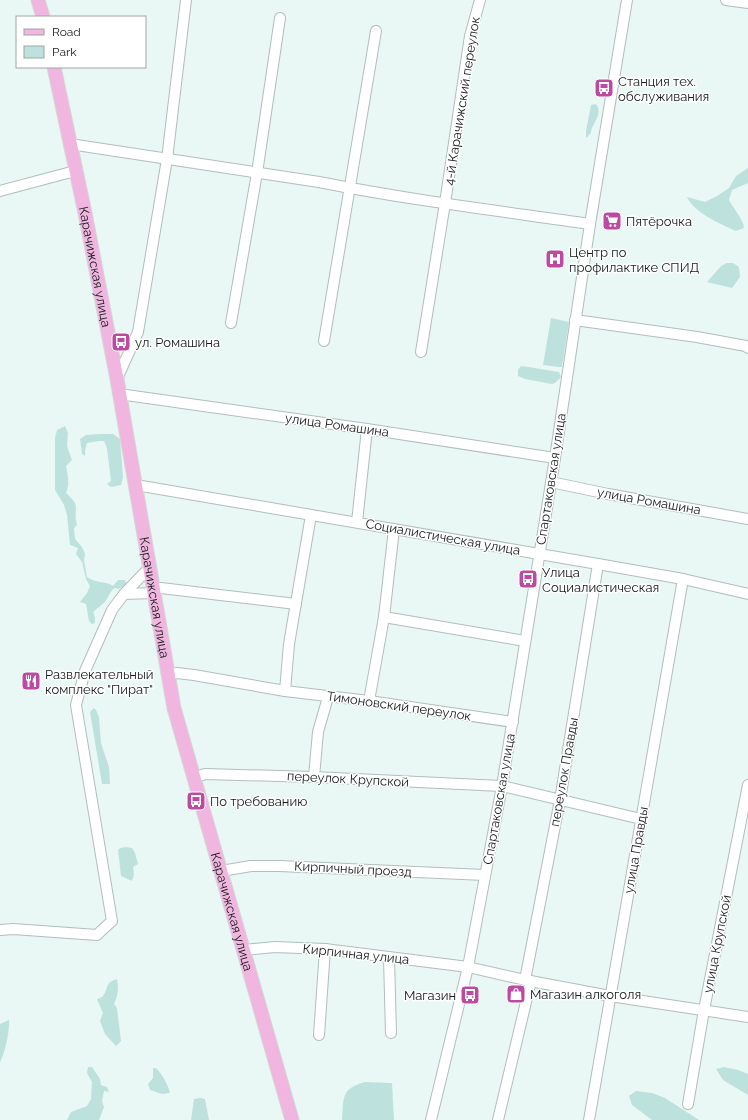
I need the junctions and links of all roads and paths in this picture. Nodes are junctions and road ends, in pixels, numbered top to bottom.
1 (38, 0) edge
2 (186, 0) edge
3 (480, 0) edge
4 (626, 0) edge
5 (726, 0) edge
6 (748, 3) edge
7 (43, 16) edge
8 (280, 18) dead end
9 (376, 31) dead end
10 (54, 68) edge
11 (70, 144) junction
12 (167, 159) junction
13 (75, 171) junction
14 (257, 173) junction
15 (349, 188) junction
16 (0, 192) edge
17 (446, 203) junction
18 (590, 224) junction
19 (575, 320) junction
20 (231, 323) dead end
21 (324, 341) dead end
22 (748, 348) edge
23 (421, 352) dead end
24 (117, 379) junction
25 (119, 394) junction
26 (367, 429) junction
27 (555, 458) junction
28 (551, 482) junction
29 (136, 485) junction
30 (311, 515) junction
31 (748, 520) edge
32 (357, 522) junction
33 (394, 529) junction
34 (539, 554) junction
35 (598, 564) junction
36 (150, 567) junction
37 (683, 579) junction
38 (154, 591) junction
39 (124, 594) junction
40 (748, 594) edge
41 (296, 604) junction
42 (384, 618) junction
43 (525, 641) junction
44 (168, 675) junction
45 (285, 691) junction
46 (328, 697) junction
47 (369, 701) junction
48 (513, 722) junction
49 (314, 777) junction
50 (194, 778) junction
51 (748, 785) edge
52 (502, 786) junction
53 (560, 800) junction
54 (641, 819) junction
55 (744, 826) edge
56 (221, 871) junction
57 (485, 875) junction
58 (0, 930) edge
59 (325, 949) junction
60 (244, 950) junction
61 (389, 958) junction
62 (468, 967) junction
63 (528, 980) junction
64 (610, 996) junction
65 (704, 1010) junction
66 (748, 1017) edge
67 (391, 1033) dead end
68 (320, 1035) dead end
69 (688, 1104) dead end
70 (292, 1120) edge
71 (431, 1120) edge
72 (498, 1120) edge
73 (589, 1120) edge

1 - 7 main road
2 - 12 street
3 - 17 street, 4-й Карачижский переулок
4 - 18 street, Спартаковская улица
5 - 6 street
8 - 14 street
9 - 15 street
10 - 11 main road, Карачижская улица
11 - 12 street, 4-й Карачижский переулок
11 - 13 main road, Карачижская улица
12 - 14 street, 4-й Карачижский переулок
12 - 24 street
13 - 16 street
13 - 24 main road, Карачижская улица
14 - 15 street, 4-й Карачижский переулок
14 - 20 street
15 - 17 street, 4-й Карачижский переулок
15 - 21 street
17 - 18 street, 4-й Карачижский переулок
17 - 23 street, 4-й Карачижский переулок
18 - 19 street, Спартаковская улица
19 - 22 street
19 - 27 street, Спартаковская улица
24 - 25 main road, Карачижская улица
25 - 26 street, улица Ромашина
25 - 29 main road, Карачижская улица
26 - 27 street, улица Ромашина
26 - 32 street
27 - 28 street, Спартаковская улица
28 - 31 street, улица Ромашина
28 - 34 street, Спартаковская улица
29 - 30 street, Социалистическая улица
29 - 36 main road, Карачижская улица
30 - 32 street, Социалистическая улица
30 - 41 street
32 - 33 street, Социалистическая улица
33 - 34 street, Социалистическая улица
33 - 42 street
34 - 35 street, Социалистическая улица
34 - 43 street, Спартаковская улица
35 - 37 street, Социалистическая улица
35 - 53 street, переулок Правды
36 - 38 main road, Карачижская улица
36 - 39 street
37 - 40 street, Социалистическая улица
37 - 54 street, улица Правды
38 - 39 street
38 - 41 street
38 - 44 main road, Карачижская улица
39 - 58 street
41 - 45 street
42 - 43 street
42 - 47 street
43 - 48 street, Спартаковская улица
44 - 45 street, Тимоновский переулок
44 - 50 main road, Карачижская улица
45 - 46 street, Тимоновский переулок
46 - 47 street, Тимоновский переулок
46 - 49 street
47 - 48 street, Тимоновский переулок
48 - 52 street, Спартаковская улица
49 - 50 street, переулок Крупской
49 - 52 street, переулок Крупской
50 - 56 main road, Карачижская улица
51 - 55 street, улица Крупской
52 - 53 street, переулок Крупской
52 - 57 street, Спартаковская улица
53 - 54 street, переулок Крупской
53 - 63 street, переулок Правды
54 - 64 street, улица Правды
55 - 65 street, улица Крупской
56 - 57 street, Кирпичный проезд
56 - 60 main road, Карачижская улица
57 - 62 street, Спартаковская улица
59 - 60 street, Кирпичная улица
59 - 61 street, Кирпичная улица
59 - 68 street
60 - 70 main road, Карачижская улица
61 - 62 street, Кирпичная улица
61 - 67 street
62 - 63 street, Кирпичная улица
62 - 71 street, Спартаковская улица
63 - 64 street, Кирпичная улица
63 - 72 street, переулок Правды
64 - 65 street, Кирпичная улица
64 - 73 street, улица Правды
65 - 66 street, Кирпичная улица
65 - 69 street, улица Крупской

